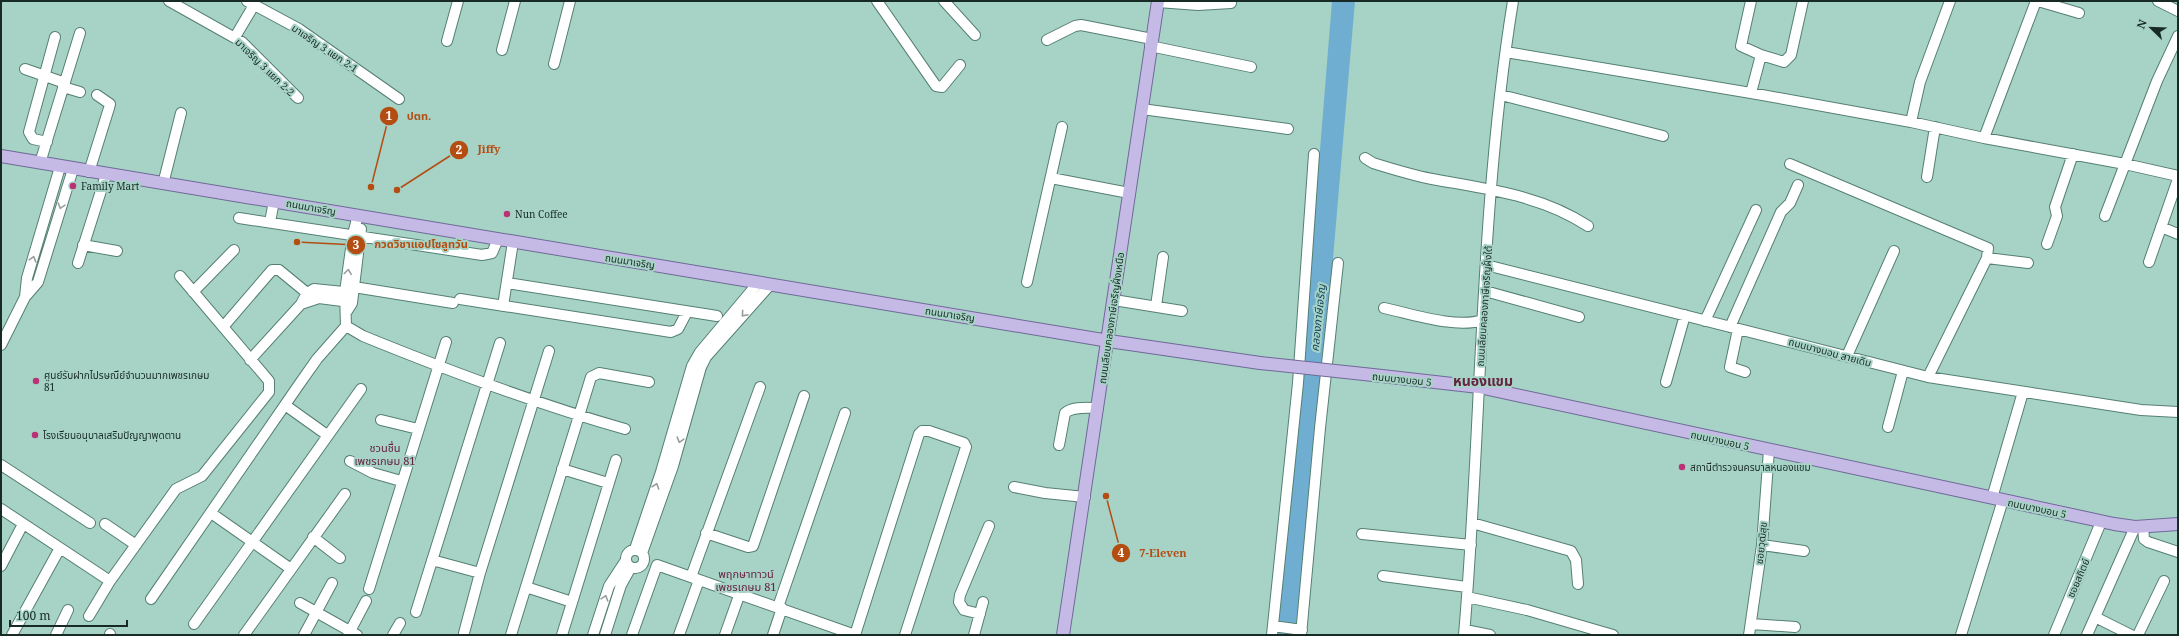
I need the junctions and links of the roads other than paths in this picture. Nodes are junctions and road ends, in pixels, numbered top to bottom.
1 (169, 1) edge
2 (458, 1) edge
3 (515, 1) edge
4 (570, 1) edge
5 (877, 1) edge
6 (944, 1) edge
7 (1158, 1) edge
8 (1513, 1) edge
9 (1751, 1) edge
10 (1803, 1) edge
11 (1950, 1) edge
12 (2037, 1) edge
13 (2158, 1) edge
14 (251, 3) edge
15 (1231, 3) dead end
16 (2178, 11) edge
17 (2079, 12) dead end
18 (80, 33) dead end
19 (975, 35) dead end
20 (2178, 36) edge
21 (55, 37) dead end
22 (235, 37) junction
23 (1047, 40) dead end
24 (447, 41) dead end
25 (1151, 42) junction
26 (502, 50) dead end
27 (1506, 52) junction
28 (1761, 55) junction
29 (554, 64) dead end
30 (960, 65) dead end
31 (1251, 67) dead end
32 (25, 69) dead end
33 (44, 76) junction
34 (64, 85) junction
35 (80, 92) dead end
36 (1751, 93) junction
37 (97, 95) dead end
38 (1501, 95) junction
39 (298, 98) dead end
40 (399, 99) dead end
41 (1142, 109) junction
42 (181, 113) dead end
43 (1911, 122) junction
44 (1062, 127) dead end
45 (1935, 127) junction
46 (1288, 129) dead end
47 (1663, 136) dead end
48 (1984, 138) junction
49 (47, 142) junction
50 (1314, 154) dead end
51 (2073, 154) junction
52 (1, 156) edge
53 (1365, 158) dead end
54 (40, 163) junction
55 (1790, 164) dead end
56 (2125, 164) junction
57 (60, 167) junction
58 (73, 169) junction
59 (89, 172) junction
60 (106, 175) junction
61 (1927, 177) dead end
62 (1051, 178) junction
63 (2178, 178) edge
64 (163, 184) junction
65 (1798, 185) dead end
66 (1492, 189) junction
67 (1129, 193) junction
68 (274, 201) junction
69 (1756, 210) dead end
70 (360, 216) junction
71 (2105, 216) dead end
72 (239, 218) dead end
73 (270, 222) junction
74 (1588, 226) dead end
75 (2161, 227) junction
76 (2178, 234) edge
77 (357, 235) junction
78 (498, 239) junction
79 (513, 242) junction
80 (2047, 244) dead end
81 (83, 245) junction
82 (234, 250) dead end
83 (117, 251) dead end
84 (1894, 251) dead end
85 (1163, 257) dead end
86 (1987, 258) junction
87 (2149, 262) dead end
88 (78, 263) dead end
89 (1338, 263) dead end
90 (2028, 263) dead end
91 (1486, 265) junction
92 (180, 276) dead end
93 (1027, 282) dead end
94 (507, 283) junction
95 (764, 284) junction
96 (1485, 291) junction
97 (194, 292) junction
98 (307, 292) junction
99 (25, 296) junction
100 (349, 298) junction
101 (1114, 300) junction
102 (301, 304) junction
103 (503, 306) junction
104 (1156, 306) junction
105 (1384, 308) dead end
106 (1182, 311) dead end
107 (687, 312) junction
108 (1685, 315) junction
109 (717, 316) dead end
110 (1580, 318) dead end
111 (1483, 320) junction
112 (1705, 321) junction
113 (346, 326) junction
114 (223, 327) junction
115 (1734, 328) junction
116 (4, 331) edge
117 (1108, 341) junction
118 (446, 342) dead end
119 (500, 343) dead end
120 (1, 345) edge
121 (549, 351) dead end
122 (1847, 356) junction
123 (250, 360) junction
124 (1260, 362) joint
125 (439, 365) junction
126 (1903, 371) junction
127 (1745, 372) dead end
128 (1928, 377) junction
129 (649, 382) dead end
130 (1666, 382) dead end
131 (487, 384) junction
132 (760, 386) dead end
133 (1479, 387) junction
134 (361, 389) dead end
135 (2023, 392) junction
136 (804, 396) dead end
137 (534, 401) junction
138 (285, 405) junction
139 (1098, 408) junction
140 (2178, 412) edge
141 (845, 413) dead end
142 (579, 416) junction
143 (381, 420) dead end
144 (1888, 427) dead end
145 (418, 429) junction
146 (625, 429) dead end
147 (327, 435) junction
148 (1059, 445) dead end
149 (1769, 450) junction
150 (616, 460) dead end
151 (350, 461) dead end
152 (1, 465) edge
153 (562, 469) junction
154 (401, 481) junction
155 (608, 484) junction
156 (1014, 487) dead end
157 (345, 494) dead end
158 (1085, 497) junction
159 (1998, 499) junction
160 (1, 509) edge
161 (212, 513) junction
162 (2101, 522) junction
163 (90, 523) dead end
164 (1472, 523) junction
165 (23, 524) junction
166 (105, 524) dead end
167 (2178, 524) edge
168 (989, 526) dead end
169 (2139, 527) junction
170 (706, 533) junction
171 (1362, 534) dead end
172 (313, 537) junction
173 (253, 543) junction
174 (136, 545) junction
175 (1471, 545) junction
176 (1762, 545) junction
177 (60, 548) junction
178 (1804, 551) dead end
179 (2178, 552) edge
180 (641, 556) junction
181 (340, 558) dead end
182 (432, 560) junction
183 (628, 564) junction
184 (657, 565) junction
185 (1, 566) edge
186 (291, 569) junction
187 (480, 572) junction
188 (1383, 576) dead end
189 (695, 578) junction
190 (110, 581) junction
191 (2164, 581) dead end
192 (332, 583) dead end
193 (1578, 584) dead end
194 (526, 587) junction
195 (368, 589) dead end
196 (1467, 592) junction
197 (740, 593) junction
198 (151, 598) dead end
199 (366, 602) dead end
200 (572, 602) junction
201 (983, 602) dead end
202 (300, 603) dead end
203 (780, 607) junction
204 (68, 610) dead end
205 (316, 612) junction
206 (416, 612) dead end
207 (980, 614) junction
208 (89, 616) dead end
209 (2095, 617) junction
210 (400, 623) dead end
211 (194, 624) dead end
212 (1751, 624) junction
213 (1795, 627) dead end
214 (1274, 629) edge
215 (829, 631) edge
216 (1300, 631) edge
217 (1464, 632) edge
218 (464, 633) dead end
219 (352, 634) edge
220 (12, 635) edge
221 (56, 635) edge
222 (244, 635) edge
223 (304, 635) edge
224 (393, 635) edge
225 (511, 635) edge
226 (562, 635) edge
227 (593, 635) edge
228 (604, 635) edge
229 (632, 635) edge
230 (679, 635) edge
231 (725, 635) edge
232 (773, 635) edge
233 (855, 635) edge
234 (904, 635) edge
235 (974, 635) edge
236 (1064, 635) edge
237 (1490, 635) edge
238 (1613, 635) edge
239 (1749, 635) edge
240 (1961, 635) edge
241 (2054, 635) edge
242 (2087, 635) edge
243 (2131, 635) edge
244 (2138, 635) edge

1 - 22 street, มาเจริญ 3 แยก 2-2
2 - 24 street
3 - 26 street
4 - 29 street
5 - 30 street
6 - 19 street
7 - 15 street
7 - 25 main road, ถนนเลียบคลองภาษีเจริญฝั่งเหนือ
8 - 27 street, ถนนเลียบคลองภาษีเจริญฝั่งใต้
9 - 28 street
10 - 28 street
11 - 43 street
12 - 17 street
12 - 48 street
13 - 16 street
14 - 22 street
14 - 40 street, มาเจริญ 3 แยก 2-1
18 - 34 street
20 - 56 street
21 - 33 street
22 - 39 street, มาเจริญ 3 แยก 2-2
23 - 25 street
25 - 31 street
25 - 41 main road, ถนนเลียบคลองภาษีเจริญฝั่งเหนือ
27 - 36 street
27 - 38 street, ถนนเลียบคลองภาษีเจริญฝั่งใต้
28 - 36 street
32 - 33 street
33 - 34 street
33 - 49 street
34 - 35 street
34 - 49 street
36 - 43 street
37 - 59 street
38 - 47 street
38 - 66 street, ถนนเลียบคลองภาษีเจริญฝั่งใต้
41 - 46 street
41 - 67 main road, ถนนเลียบคลองภาษีเจริญฝั่งเหนือ
42 - 64 street
43 - 45 street
44 - 62 street
45 - 48 street
45 - 61 street
48 - 51 street
49 - 54 street
50 - 214 street
51 - 56 street
51 - 80 street
52 - 54 main road, ถนนมาเจริญ
53 - 66 street
54 - 57 main road, ถนนมาเจริญ
55 - 86 street
56 - 63 street
56 - 71 street
57 - 58 main road, ถนนมาเจริญ
99 -> 57 street
58 - 59 main road, ถนนมาเจริญ
58 -> 99 street
59 - 60 main road, ถนนมาเจริญ
60 - 64 main road, ถนนมาเจริญ
60 - 81 street
62 - 67 street
62 - 93 street
63 - 75 street
64 - 68 main road, ถนนมาเจริญ
65 - 115 street
66 - 74 street
66 - 91 street, ถนนเลียบคลองภาษีเจริญฝั่งใต้
67 - 101 main road, ถนนเลียบคลองภาษีเจริญฝั่งเหนือ
68 - 70 main road, ถนนมาเจริญ
68 - 73 street
69 - 112 street
70 - 77 street
70 - 78 main road, ถนนมาเจริญ
72 - 73 street
73 - 77 street
75 - 76 street
75 - 87 street
77 - 78 street
77 - 100 street
78 - 79 main road, ถนนมาเจริญ
79 - 94 street
79 - 95 main road, ถนนมาเจริญ
81 - 83 street
81 - 88 street
82 - 97 street
84 - 122 street
85 - 104 street
86 - 90 street
86 - 128 street
89 - 216 street
91 - 96 street, ถนนเลียบคลองภาษีเจริญฝั่งใต้
91 - 108 street, ถนนบางบอน สายเดิม
92 - 97 street
94 - 103 street
94 - 107 street
95 - 117 main road, ถนนมาเจริญ
95 - 180 street
96 - 110 street
96 - 111 street, ถนนเลียบคลองภาษีเจริญฝั่งใต้
97 - 114 street
98 - 100 street
98 - 102 street
98 - 114 street
99 - 116 street
100 - 102 street
100 - 103 street
100 - 113 street
101 - 104 street
101 - 117 main road, ถนนเลียบคลองภาษีเจริญฝั่งเหนือ
102 - 123 street
103 - 107 street
104 - 106 street
105 - 111 street
107 - 109 street
108 - 112 street, ถนนบางบอน สายเดิม
108 - 130 street
111 - 133 street, ถนนเลียบคลองภาษีเจริญฝั่งใต้
112 - 115 street, ถนนบางบอน สายเดิม
113 - 125 street
113 - 138 street
114 - 123 street
115 - 122 street, ถนนบางบอน สายเดิม
115 - 127 street
116 - 120 street
117 - 124 main road, ถนนมาเจริญ
117 - 139 main road, ถนนเลียบคลองภาษีเจริญฝั่งเหนือ
118 - 125 street
119 - 131 street
121 - 137 street
122 - 126 street, ถนนบางบอน สายเดิม
123 - 174 street
124 - 133 main road, ถนนบางบอน 5, bridge
125 - 131 street
125 - 145 street
126 - 128 street, ถนนบางบอน สายเดิม
126 - 144 street
128 - 135 street, ถนนบางบอน สายเดิม
129 - 142 street
131 - 137 street
131 - 182 street
132 - 170 street
133 - 149 main road, ถนนบางบอน 5
133 - 164 street, ถนนเลียบคลองภาษีเจริญฝั่งใต้
134 - 147 street
135 - 140 street, ถนนบางบอน สายเดิม
135 - 159 street
136 - 170 street
137 - 142 street
137 - 187 street
138 - 147 street
138 - 161 street
139 - 148 street
139 - 158 main road, ถนนเลียบคลองภาษีเจริญฝั่งเหนือ
141 - 203 street
142 - 146 street
142 - 153 street
143 - 145 street
145 - 154 street
147 - 173 street
149 - 159 main road, ถนนบางบอน 5
149 - 176 street, ซอยวุฒิสุข
150 - 155 street
151 - 154 street
152 - 163 street
153 - 155 street
153 - 194 street
154 - 195 street
155 - 200 street
156 - 158 street
157 - 172 street
158 - 236 main road, ถนนเลียบคลองภาษีเจริญฝั่งเหนือ
159 - 162 main road, ถนนบางบอน 5
159 - 240 street
160 - 165 street
161 - 173 street
161 - 198 street
162 - 169 main road, ถนนบางบอน 5
162 - 241 street, ซอยสถิตย์
164 - 175 street, ถนนเลียบคลองภาษีเจริญฝั่งใต้
164 - 193 street
165 - 177 street
165 - 185 street
166 - 174 street
167 - 169 main road, ถนนบางบอน 5
168 - 207 street
169 - 179 street
169 - 209 street
170 - 189 street
171 - 175 street
172 - 181 street
172 - 186 street
173 - 186 street
173 - 211 street
174 - 190 street
175 - 196 street, ถนนเลียบคลองภาษีเจริญฝั่งใต้
176 - 178 street
176 - 212 street, ซอยวุฒิสุข
177 - 190 street
177 - 220 street
180 - 183 street
180 - 183 street
180 - 184 street
182 - 187 street
182 - 206 street
227 -> 183 street
183 - 228 street
184 - 189 street
184 - 229 street
186 - 222 street
187 - 218 street
188 - 196 street
189 - 197 street
189 - 230 street
190 - 208 street
191 - 244 street
192 - 205 street
194 - 200 street
194 - 225 street
196 - 217 street, ถนนเลียบคลองภาษีเจริญฝั่งใต้
196 - 238 street
197 - 203 street
197 - 231 street
199 - 219 street
200 - 226 street
201 - 207 street
202 - 205 street
203 - 215 street
203 - 232 street
204 - 221 street
205 - 219 street
205 - 223 street
207 - 235 street
209 - 242 street
209 - 243 street
210 - 224 street
212 - 213 street
212 - 239 street, ซอยวุฒิสุข
214 - 216 street
215 - 233 street
217 - 237 street
233 - 234 street

